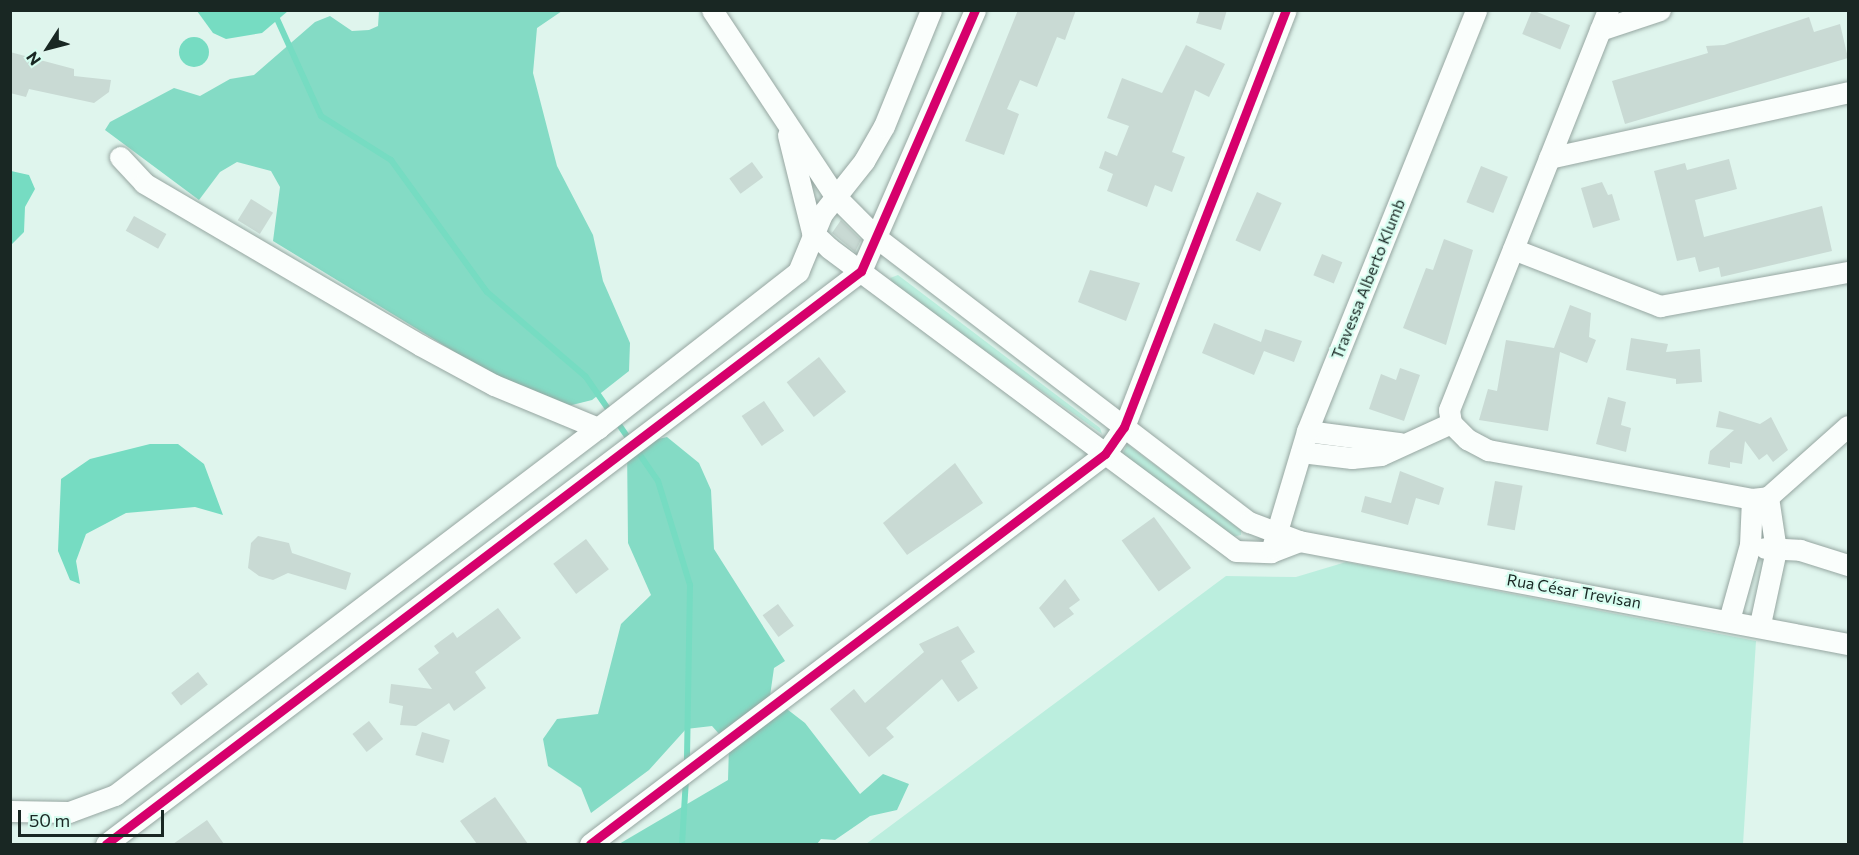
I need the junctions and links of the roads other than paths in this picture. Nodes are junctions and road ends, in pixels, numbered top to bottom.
1 (712, 10) edge
2 (931, 10) edge
3 (975, 10) edge
4 (1286, 10) edge
5 (1476, 10) edge
6 (1660, 10) edge
7 (1604, 20) edge
8 (1848, 92) edge
9 (786, 125) junction
10 (120, 157) dead end
11 (1549, 158) junction
12 (835, 196) junction
13 (812, 232) junction
14 (877, 238) junction
15 (1513, 249) junction
16 (861, 271) junction
17 (1848, 272) edge
18 (1451, 423) junction
19 (1848, 426) edge
20 (1125, 427) junction
21 (598, 428) junction
22 (1304, 442) junction
23 (1105, 453) junction
24 (1760, 498) junction
25 (1274, 544) junction
26 (1750, 545) junction
27 (1776, 550) junction
28 (1848, 565) edge
29 (1729, 620) junction
30 (1760, 624) junction
31 (1848, 644) edge
32 (10, 811) edge
33 (106, 844) edge
34 (590, 844) edge

1 - 9 street
2 - 12 street
3 - 14 street
4 - 20 street
5 - 22 street, Travessa Alberto Klumb
6 - 7 street
7 - 11 street
8 - 11 street
9 - 12 street
9 - 13 street
10 - 21 street
11 - 15 street
12 - 13 street
12 - 14 street
13 - 16 street
13 - 21 street
14 - 16 street
14 - 20 street
15 - 17 street
15 - 18 street
16 - 23 street
16 - 33 street
18 - 22 street
18 - 24 street
19 - 24 street
20 - 23 street
20 - 25 street
21 - 32 street
22 - 25 street, Travessa Alberto Klumb
23 - 25 street
23 - 34 street
24 - 26 street
24 - 27 street
25 - 29 street, Rua César Trevisan
26 - 27 street
26 - 29 street
27 - 28 street
27 - 30 street
29 - 30 street, Rua César Trevisan
30 - 31 street, Rua César Trevisan

